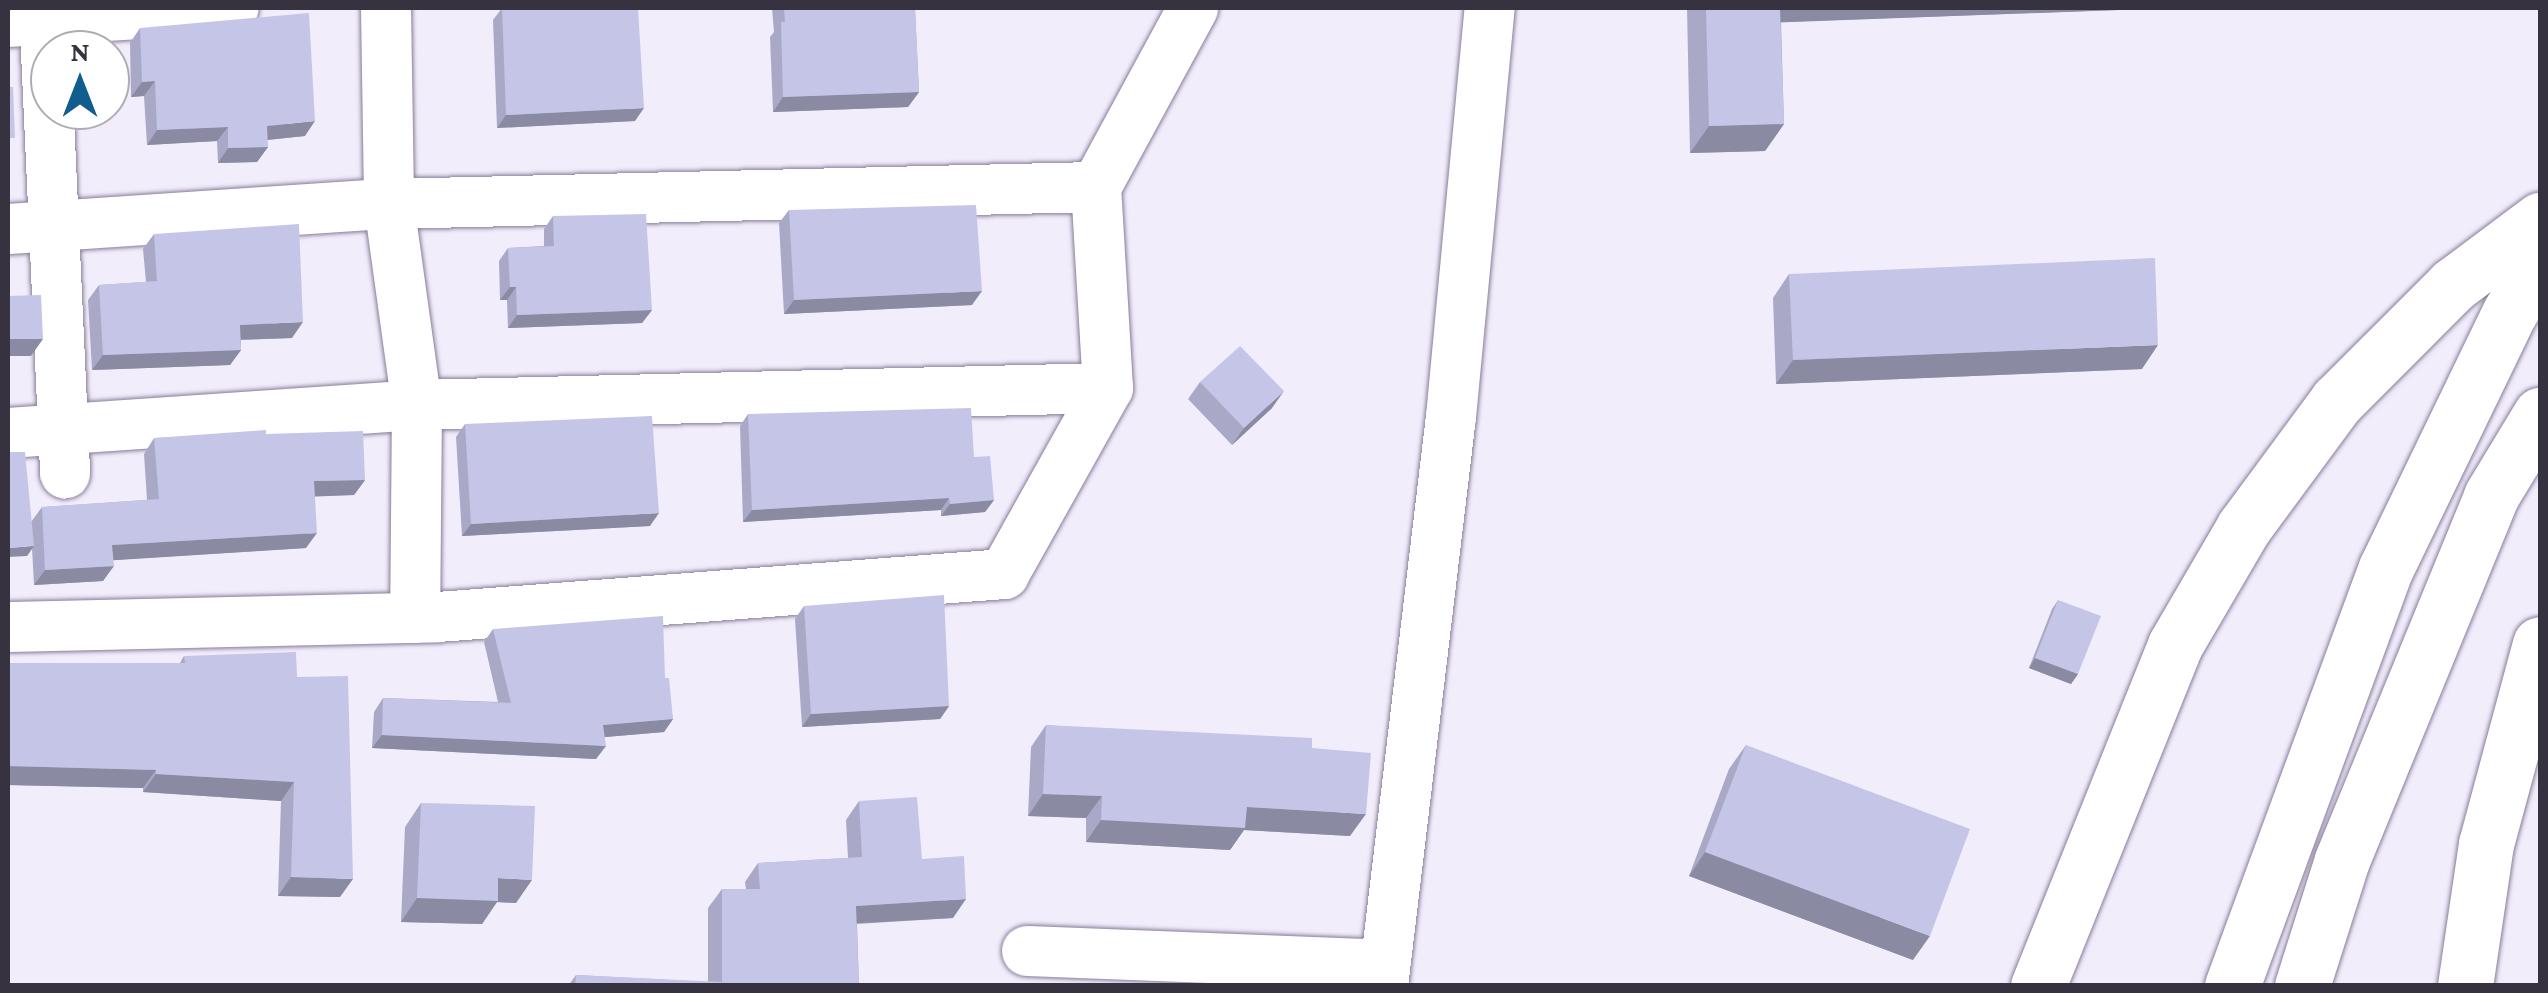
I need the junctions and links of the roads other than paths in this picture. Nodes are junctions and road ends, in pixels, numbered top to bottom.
1 (234, 8) edge
2 (386, 8) edge
3 (1193, 8) edge
4 (1490, 8) edge
5 (32, 16) edge
6 (1096, 187) junction
7 (388, 204) junction
8 (2540, 220) edge
9 (31, 227) edge
10 (2540, 262) edge
11 (1108, 388) junction
12 (417, 405) junction
13 (2540, 415) edge
14 (8, 432) edge
15 (64, 452) junction
16 (415, 618) junction
17 (8, 627) edge
18 (2540, 644) edge
19 (1027, 950) dead end
20 (1384, 975) edge
21 (2038, 986) edge
22 (2232, 986) edge
23 (2302, 986) edge
24 (2465, 986) edge

1 - 5 street
2 - 7 street
3 - 6 street
4 - 20 street
5 - 9 street
6 - 7 street
6 - 11 street
7 - 9 street
7 - 12 street
8 - 21 main road
9 - 15 street
10 - 22 main road
11 - 12 street
11 - 16 street
12 - 15 street
12 - 16 street
13 - 23 main road
14 - 15 street
16 - 17 street
18 - 24 main road
19 - 20 street

